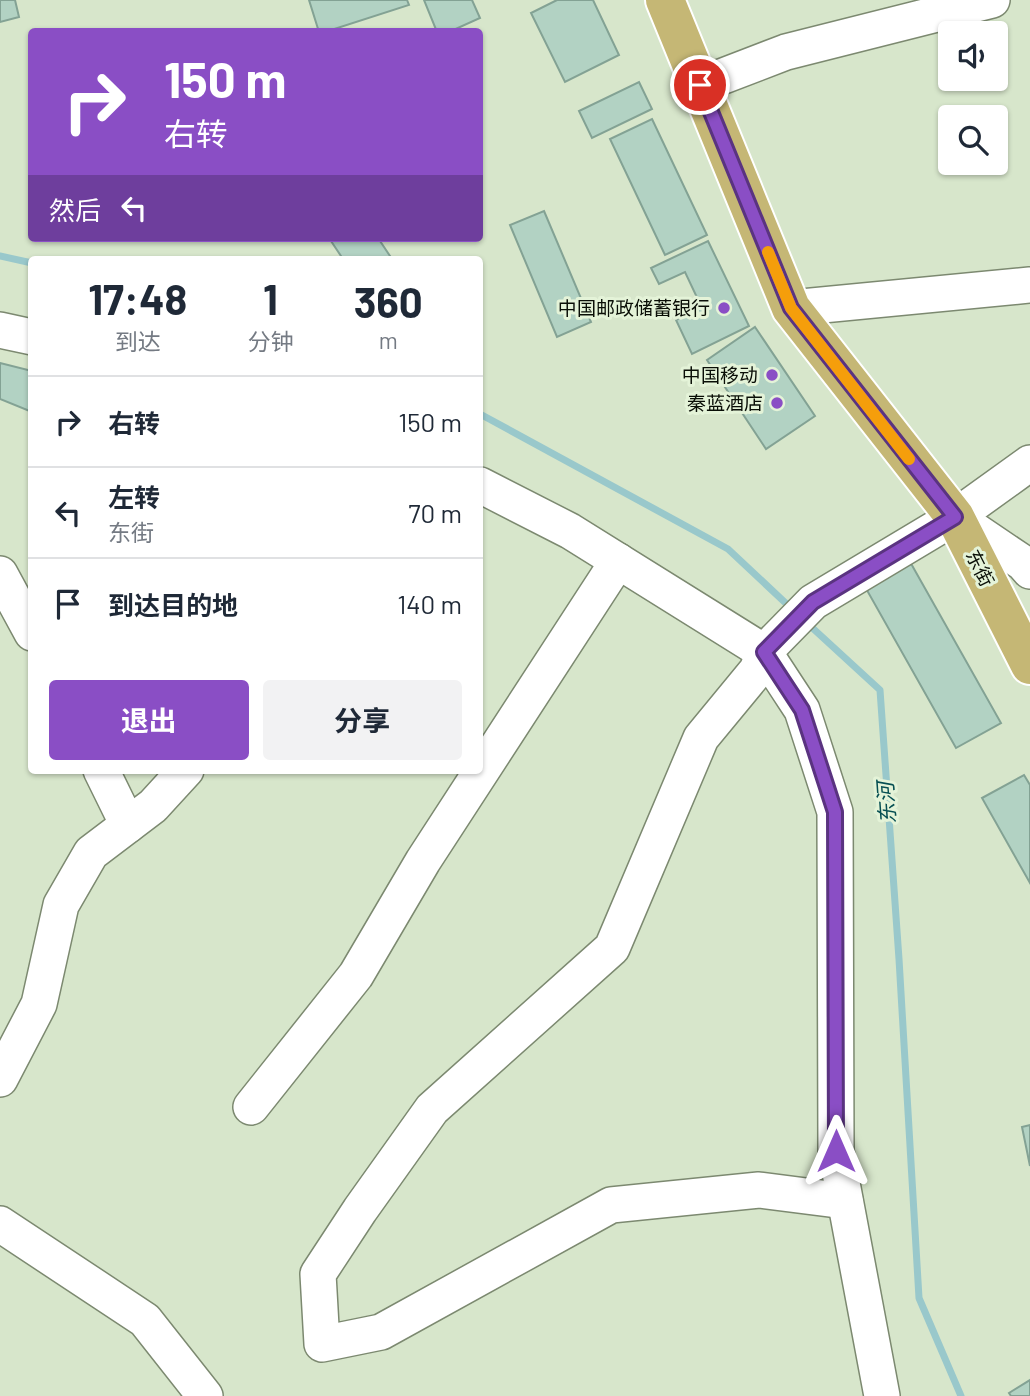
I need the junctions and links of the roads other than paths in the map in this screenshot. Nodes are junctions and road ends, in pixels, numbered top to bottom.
1 (665, 0) edge
2 (992, 0) edge
3 (700, 85) junction
4 (1030, 285) edge
5 (791, 308) junction
6 (0, 330) edge
7 (28, 336) edge
8 (1030, 463) edge
9 (483, 487) edge
10 (955, 517) junction
11 (618, 561) junction
12 (1030, 571) edge
13 (0, 575) edge
14 (28, 626) edge
15 (769, 647) junction
16 (1030, 665) edge
17 (483, 769) edge
18 (103, 774) edge
19 (182, 774) edge
20 (480, 774) edge
21 (128, 825) junction
22 (0, 1079) edge
23 (251, 1107) dead end
24 (845, 1201) junction
25 (0, 1224) edge
26 (205, 1396) edge
27 (882, 1396) edge

1 - 3 main road, 东街
2 - 3 street
3 - 5 main road, 东街
4 - 5 street
5 - 10 main road, 东街
6 - 7 street
8 - 10 street
9 - 11 street
10 - 12 street
10 - 15 street
10 - 16 main road, 东街
11 - 15 street
11 - 17 street
13 - 14 street
15 - 24 street
15 - 24 street
18 - 21 street
19 - 21 street
20 - 23 street
21 - 22 street
24 - 27 street
25 - 26 street

